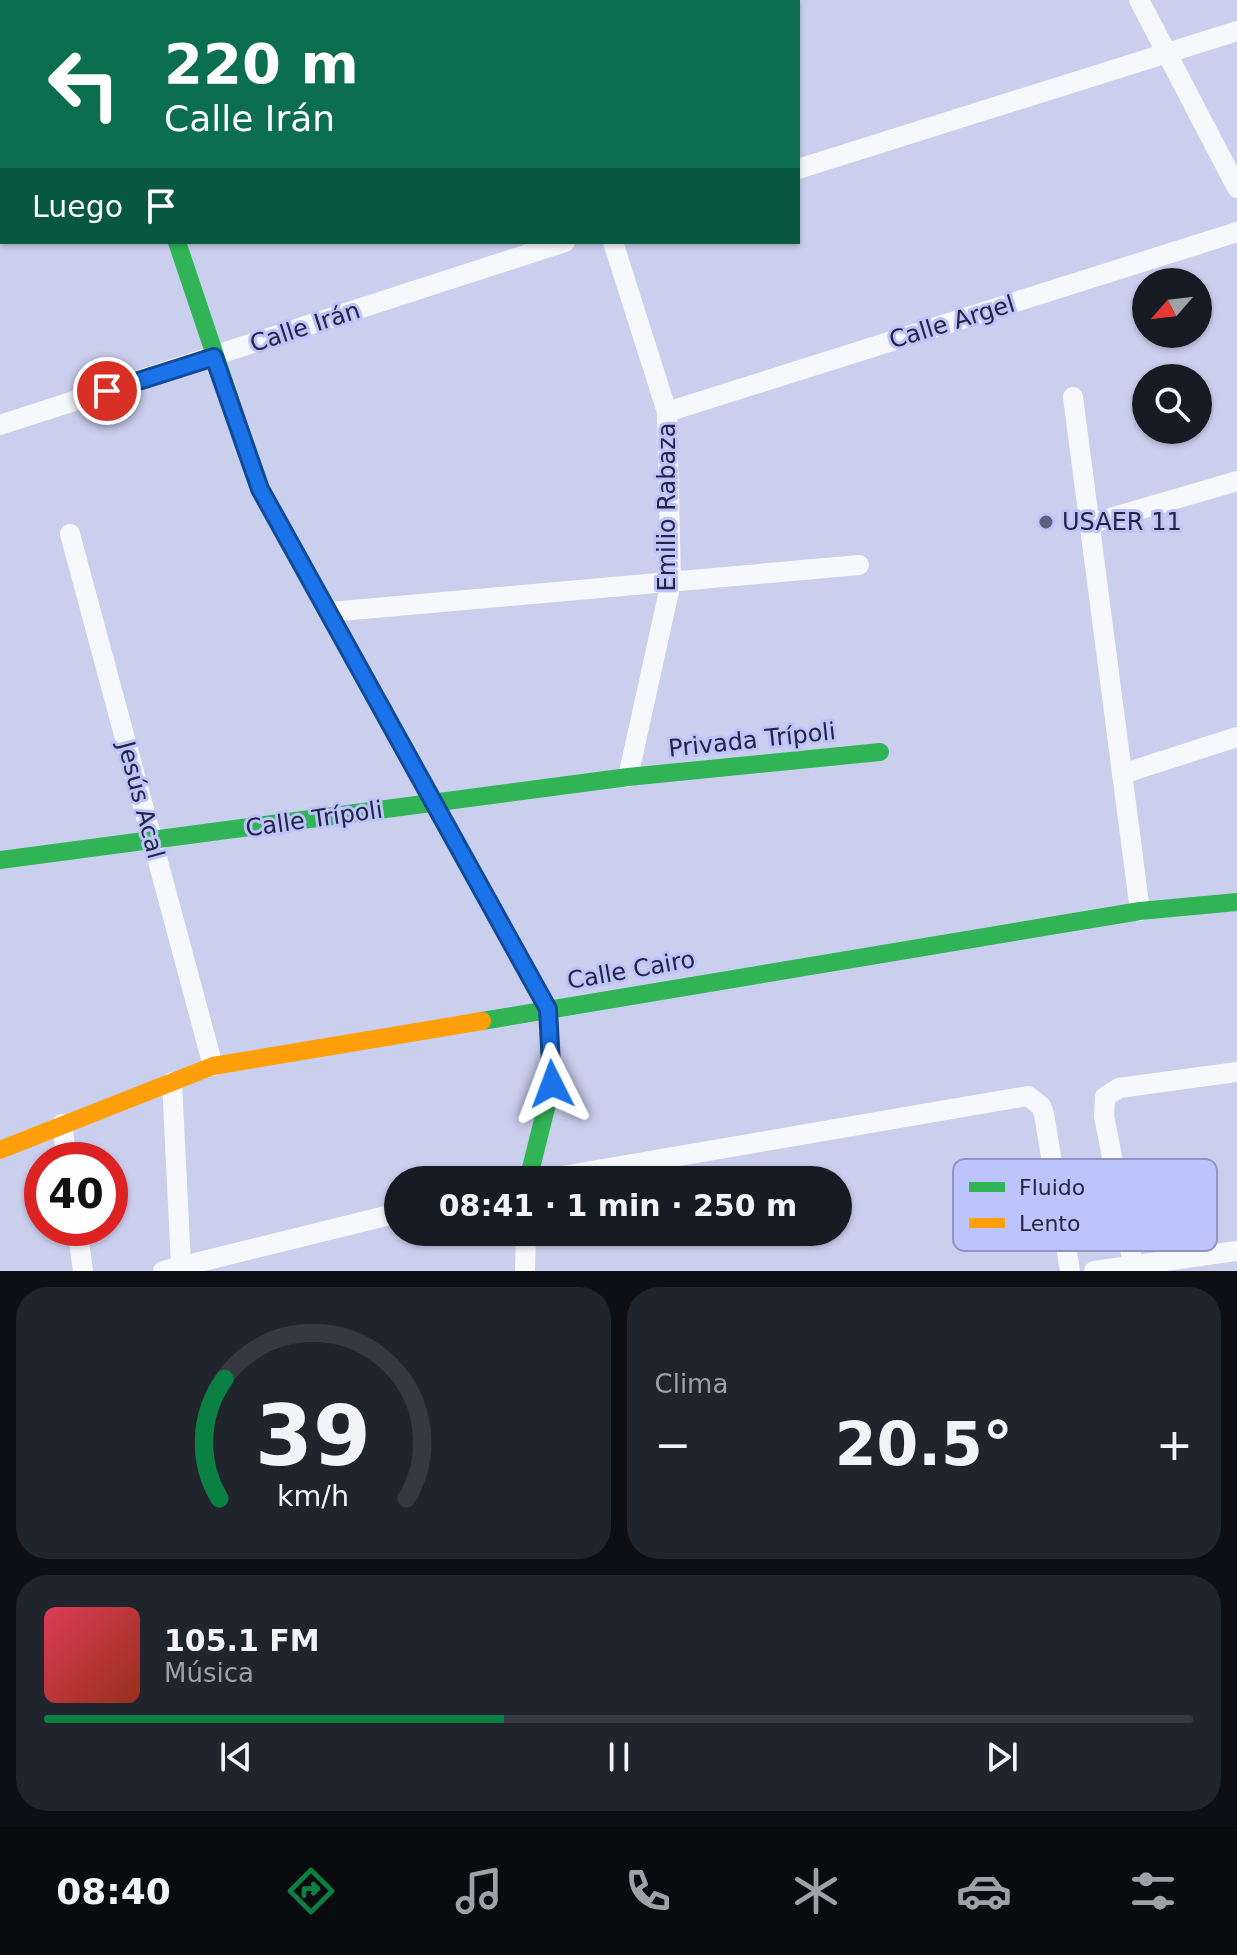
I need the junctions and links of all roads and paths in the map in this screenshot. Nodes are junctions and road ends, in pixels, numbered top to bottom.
1 (1139, 0) edge
2 (1237, 31) edge
3 (1167, 54) junction
4 (800, 168) edge
5 (1237, 188) edge
6 (1237, 232) edge
7 (178, 244) edge
8 (559, 244) edge
9 (614, 244) edge
10 (214, 357) junction
11 (1073, 397) dead end
12 (667, 412) junction
13 (0, 425) edge
14 (1237, 481) edge
15 (1090, 524) junction
16 (70, 534) dead end
17 (859, 565) dead end
18 (671, 582) junction
19 (330, 612) junction
20 (1237, 737) edge
21 (880, 752) dead end
22 (1122, 774) junction
23 (628, 777) junction
24 (433, 803) junction
25 (152, 843) junction
26 (0, 860) edge
27 (1237, 902) edge
28 (1140, 911) junction
29 (548, 1009) junction
30 (213, 1066) junction
31 (1237, 1072) edge
32 (172, 1082) junction
33 (62, 1124) junction
34 (64, 1142) edge
35 (0, 1150) edge
36 (1051, 1159) edge
37 (1112, 1159) edge
38 (532, 1166) edge
39 (620, 1166) edge
40 (384, 1216) edge
41 (80, 1246) edge
42 (526, 1246) edge
43 (1067, 1251) edge
44 (1130, 1251) edge
45 (1237, 1251) edge
46 (1133, 1264) junction
47 (172, 1268) edge
48 (83, 1271) edge
49 (525, 1271) edge
50 (1070, 1271) edge
51 (1094, 1271) edge

1 - 3 street
2 - 3 street
3 - 4 street
3 - 5 street
6 - 12 street, Calle Argel
7 - 10 street
8 - 10 street, Calle Irán
9 - 12 street, Emilio Rabaza
10 - 13 street, Calle Irán
10 - 19 street
11 - 15 street
12 - 18 street, Emilio Rabaza
14 - 15 street
15 - 22 street
16 - 25 street, Jesús Acal
17 - 18 street
18 - 19 street
18 - 23 street, Emilio Rabaza
19 - 24 street
20 - 22 street
21 - 23 street, Privada Trípoli
22 - 28 street
23 - 24 street, Calle Trípoli
24 - 25 street, Calle Trípoli
24 - 29 street
25 - 26 street, Calle Trípoli
25 - 30 street, Jesús Acal
27 - 28 street, Calle Cairo
28 - 29 street, Calle Cairo
29 - 30 street, Calle Cairo
29 - 38 street
30 - 32 street, Calle Cairo
31 - 37 street
32 - 33 street, Calle Cairo
32 - 47 street
33 - 34 street
33 - 35 street, Calle Cairo
36 - 39 street
40 - 47 street
41 - 48 street
42 - 49 street
43 - 50 street
44 - 46 street
45 - 46 street
46 - 51 street

